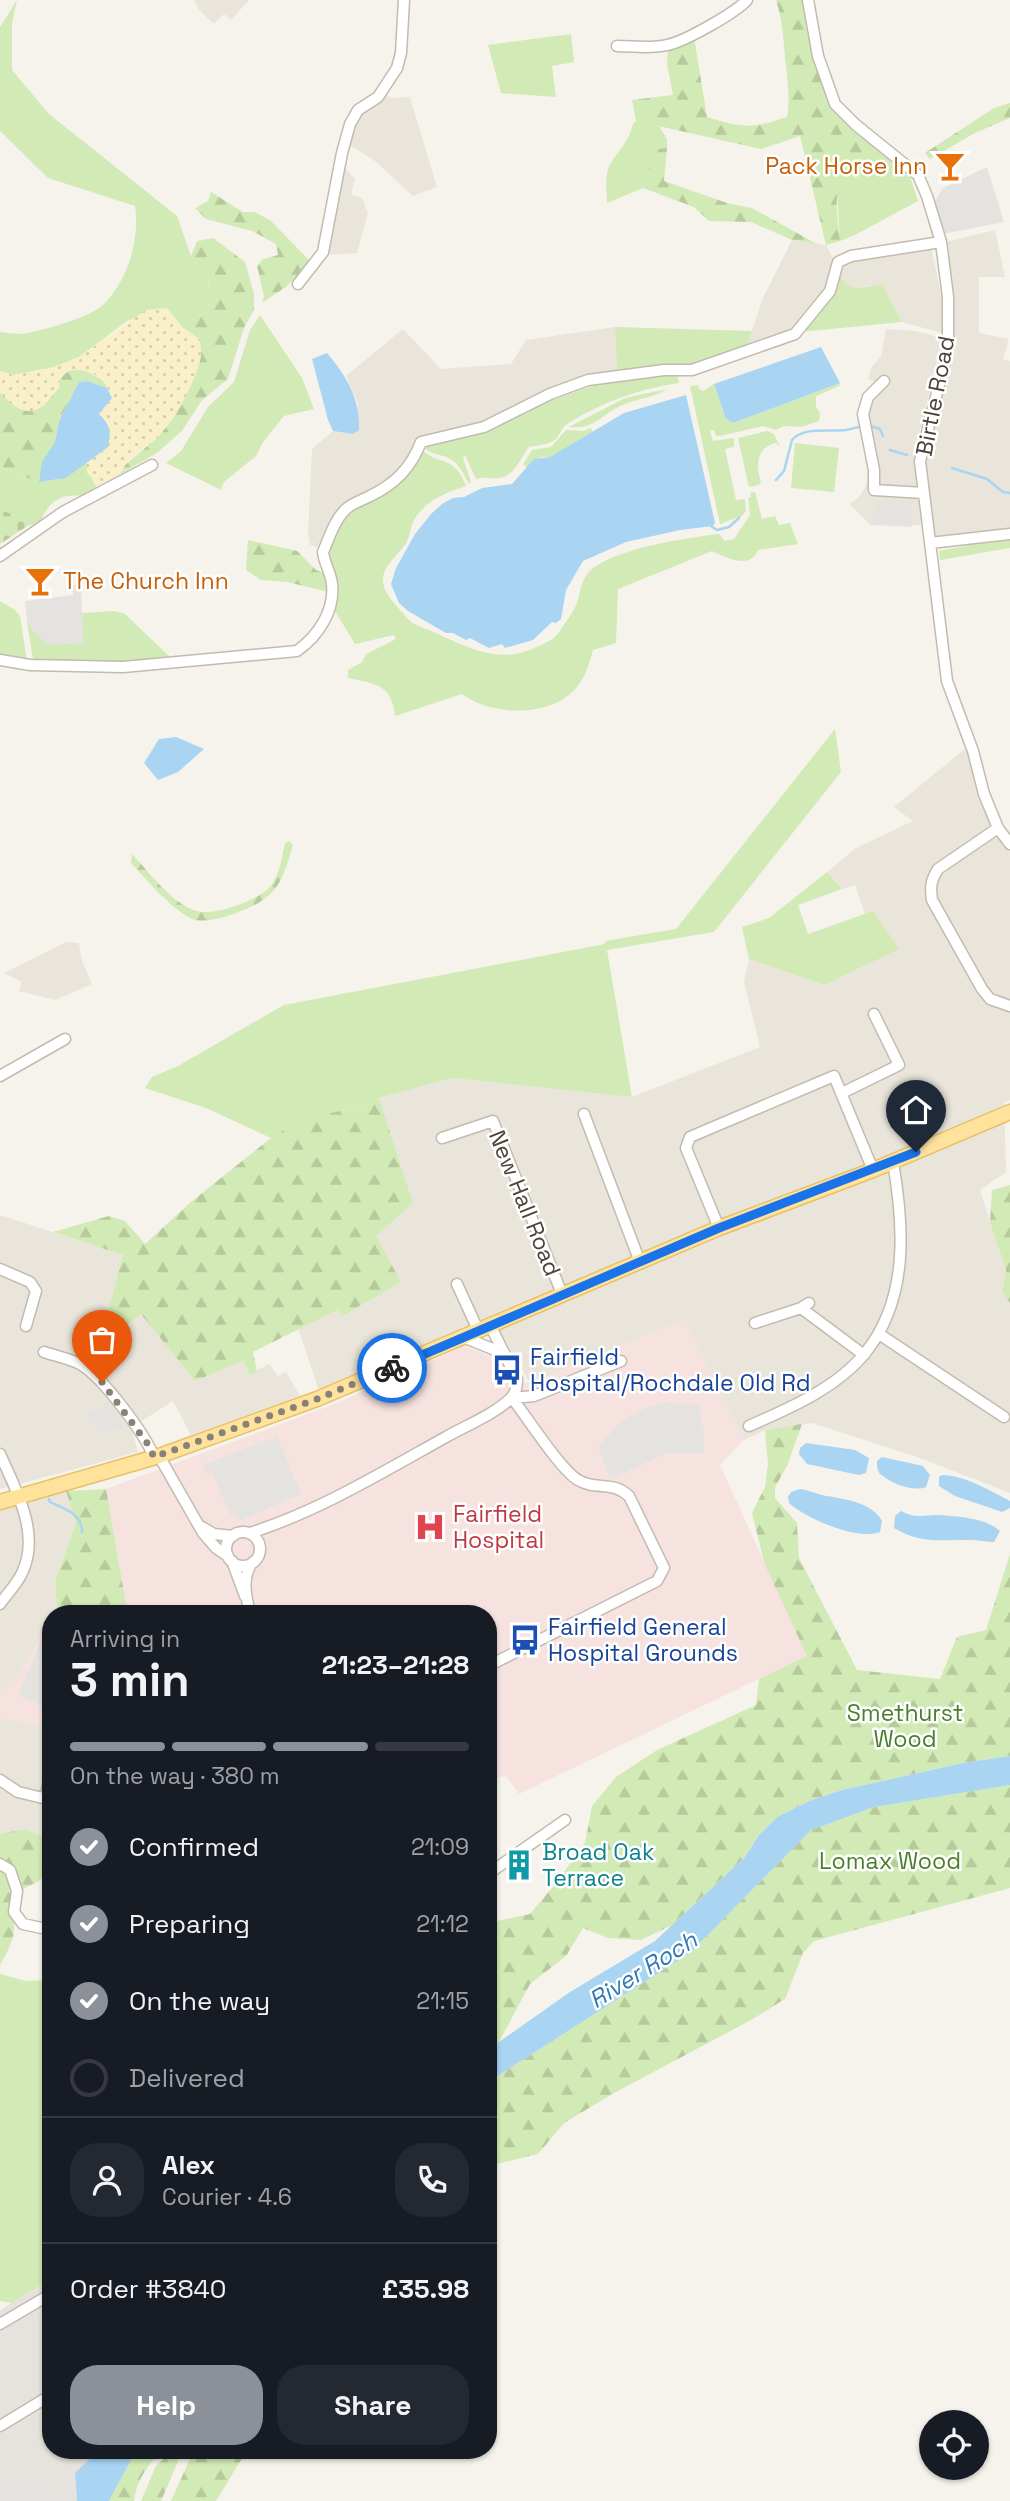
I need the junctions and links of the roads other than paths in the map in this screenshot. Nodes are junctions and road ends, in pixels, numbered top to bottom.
1 (404, 0) edge
2 (747, 0) edge
3 (808, 0) edge
4 (617, 46) dead end
5 (941, 242) junction
6 (298, 284) dead end
7 (884, 381) dead end
8 (152, 465) dead end
9 (924, 493) junction
10 (1010, 534) edge
11 (930, 543) junction
12 (0, 556) edge
13 (0, 660) edge
14 (999, 828) junction
15 (1010, 844) edge
16 (1010, 1006) edge
17 (874, 1014) dead end
18 (65, 1039) dead end
19 (0, 1076) edge
20 (842, 1093) junction
21 (1010, 1112) edge
22 (584, 1114) dead end
23 (442, 1138) dead end
24 (893, 1162) junction
25 (873, 1170) junction
26 (719, 1228) junction
27 (640, 1262) junction
28 (0, 1269) edge
29 (457, 1284) dead end
30 (562, 1294) junction
31 (755, 1323) dead end
32 (26, 1326) dead end
33 (484, 1328) junction
34 (879, 1334) junction
35 (463, 1337) junction
36 (44, 1352) dead end
37 (505, 1354) junction
38 (864, 1354) junction
39 (621, 1361) dead end
40 (512, 1398) junction
41 (1004, 1417) dead end
42 (749, 1426) dead end
43 (0, 1454) edge
44 (156, 1456) junction
45 (19, 1497) junction
46 (0, 1502) edge
47 (200, 1525) junction
48 (250, 1534) junction
49 (233, 1536) junction
50 (230, 1559) junction
51 (253, 1562) junction
52 (0, 1604) edge
53 (247, 1605) edge
54 (249, 1605) edge
55 (497, 1661) edge
56 (0, 1780) edge
57 (42, 1798) edge
58 (565, 1820) dead end
59 (0, 1864) edge
60 (497, 1868) edge
61 (42, 1928) edge
62 (42, 2299) edge
63 (0, 2324) edge
64 (42, 2401) edge
65 (0, 2426) edge

1 - 6 street
2 - 4 street
3 - 5 street, Birtle Road
5 - 9 street, Birtle Road
5 - 13 street
7 - 9 street
8 - 12 street
9 - 11 street, Birtle Road
10 - 11 street
11 - 14 street, Birtle Road
14 - 15 street, Birtle Road
14 - 16 street
17 - 20 street
18 - 19 street
20 - 25 street
20 - 26 street
21 - 24 main road
22 - 27 street
23 - 30 street, New Hall Road
24 - 25 main road
24 - 34 street
25 - 26 main road
26 - 27 main road
27 - 30 main road
28 - 32 street
29 - 33 street
30 - 33 main road
31 - 38 street
33 - 35 main road
33 - 37 street
34 - 38 street
34 - 41 street
35 - 37 street
35 - 44 main road
36 - 44 street
37 - 40 street
38 - 42 street
39 - 40 street
40 - 48 street
40 - 55 street
43 - 45 street
44 - 45 main road
44 - 47 street
45 - 46 main road
45 - 52 street
47 - 49 street
47 - 50 street
48 - 49 street
48 - 51 street
49 - 50 street
50 - 51 street
50 - 53 street
51 - 54 street
56 - 57 street
58 - 60 street
59 - 61 street
62 - 63 street
64 - 65 street

